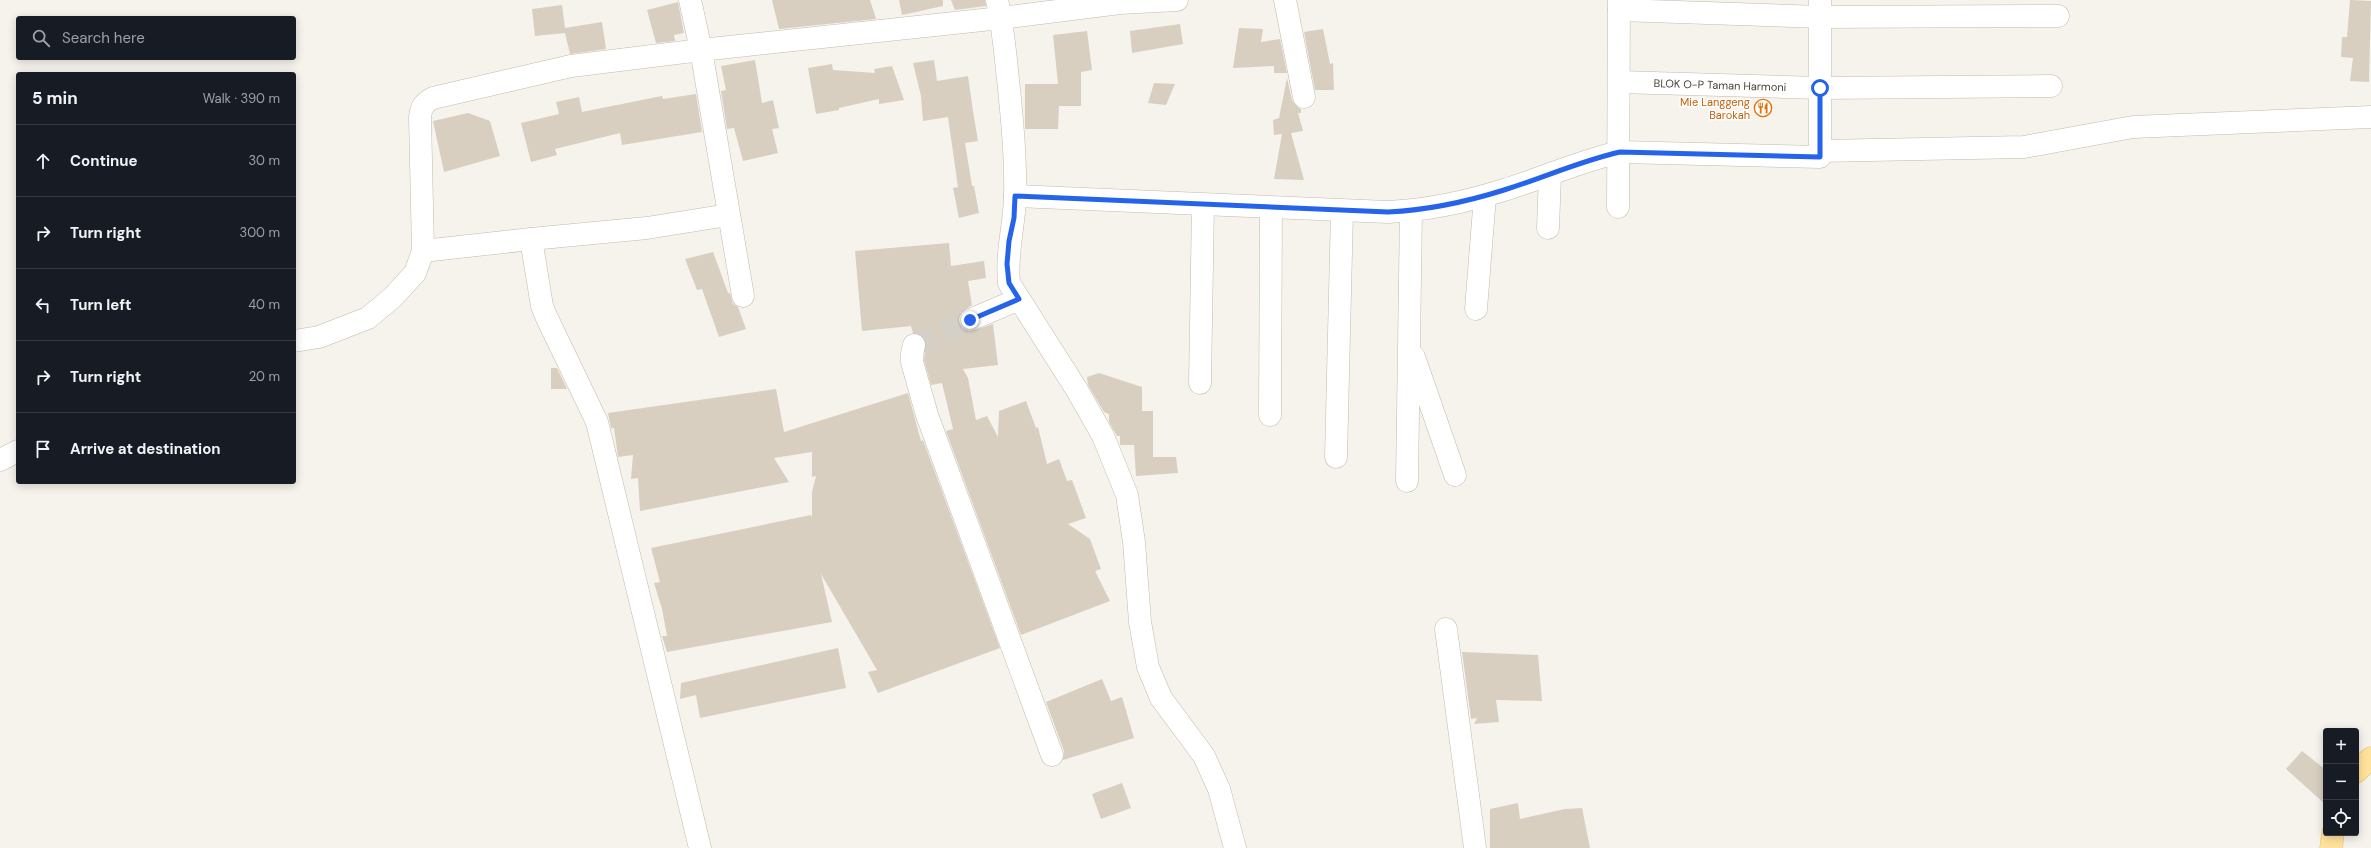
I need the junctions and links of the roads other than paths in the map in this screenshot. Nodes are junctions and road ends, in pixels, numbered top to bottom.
1 (690, 0) edge
2 (1177, 0) edge
3 (1285, 0) edge
4 (1120, 2) edge
5 (1619, 5) edge
6 (999, 9) edge
7 (1820, 9) edge
8 (2058, 16) dead end
9 (701, 50) junction
10 (1619, 82) junction
11 (2051, 86) dead end
12 (1820, 88) junction
13 (1304, 97) dead end
14 (2371, 118) edge
15 (1820, 151) junction
16 (1620, 152) junction
17 (1550, 174) junction
18 (1015, 196) junction
19 (1485, 196) junction
20 (1203, 205) junction
21 (1618, 207) dead end
22 (1271, 208) junction
23 (1342, 211) junction
24 (1411, 211) junction
25 (728, 215) junction
26 (1548, 228) dead end
27 (531, 239) junction
28 (423, 251) junction
29 (743, 296) dead end
30 (1019, 299) junction
31 (1476, 309) dead end
32 (970, 320) tunnel mouth
33 (296, 341) edge
34 (1409, 342) junction
35 (914, 345) dead end
36 (1200, 383) dead end
37 (1270, 415) dead end
38 (16, 452) edge
39 (1336, 457) dead end
40 (0, 460) edge
41 (1455, 475) dead end
42 (1407, 481) dead end
43 (1446, 629) dead end
44 (1052, 755) dead end
45 (2371, 758) edge
46 (2359, 769) edge
47 (2333, 836) edge
48 (700, 848) edge
49 (1235, 848) edge
50 (1475, 848) edge
51 (2331, 848) edge

1 - 9 street
2 - 4 street
3 - 13 street
4 - 6 street
5 - 7 street
5 - 10 street
6 - 9 street
6 - 18 street
7 - 8 street
7 - 12 street
9 - 25 street
9 - 28 street
10 - 12 street, BLOK O-P Taman Harmoni
10 - 16 street
11 - 12 street, BLOK O-P Taman Harmoni
12 - 15 street
14 - 15 street
15 - 16 street
16 - 17 street
16 - 21 street
17 - 19 street
17 - 26 street
18 - 20 street
18 - 30 street
19 - 24 street
19 - 31 street
20 - 22 street
20 - 36 street
22 - 23 street
22 - 37 street
23 - 24 street
23 - 39 street
24 - 34 street
25 - 27 street
25 - 29 street
27 - 28 street
27 - 48 street
28 - 33 street
30 - 32 street
30 - 49 street
34 - 41 street
34 - 42 street
35 - 44 street
38 - 40 street
43 - 50 street
45 - 46 main road
47 - 51 main road

